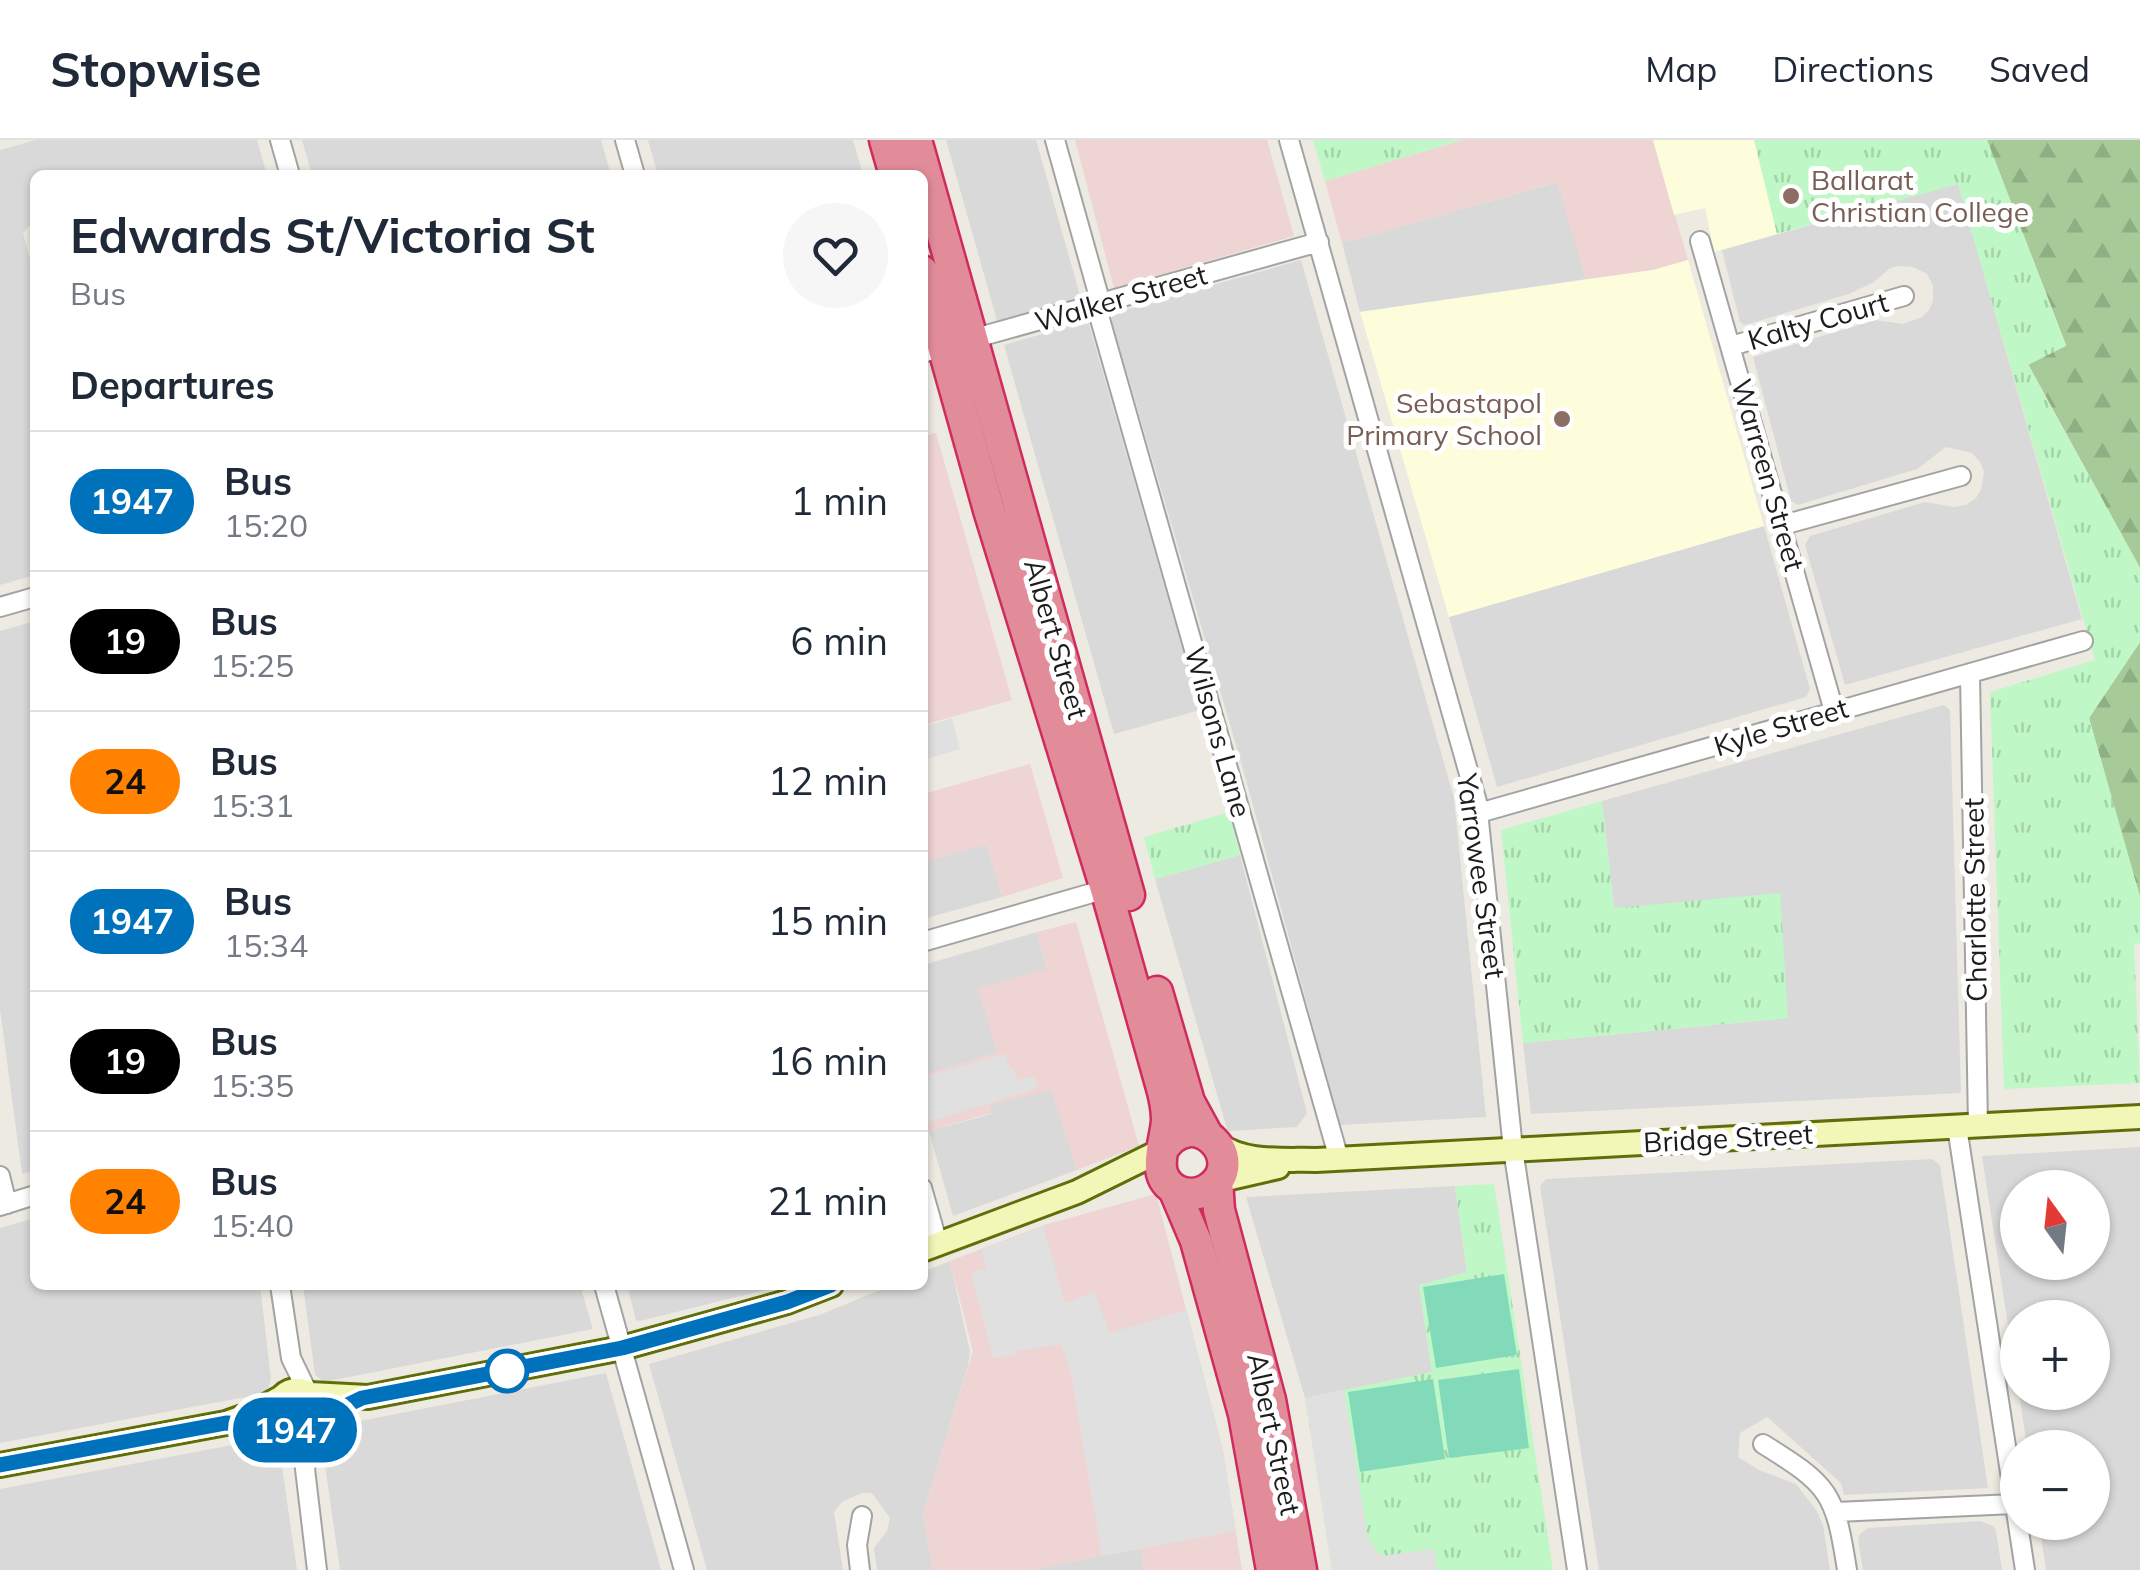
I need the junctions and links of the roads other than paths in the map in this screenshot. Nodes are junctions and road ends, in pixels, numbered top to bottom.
1 (280, 140) edge
2 (625, 140) edge
3 (885, 140) edge
4 (916, 140) edge
5 (1055, 140) edge
6 (1290, 140) edge
7 (289, 170) edge
8 (634, 170) edge
9 (894, 170) edge
10 (920, 170) edge
11 (928, 223) edge
12 (1700, 240) dead end
13 (1319, 242) junction
14 (928, 290) edge
15 (1904, 296) dead end
16 (1099, 305) junction
17 (1731, 346) junction
18 (946, 347) edge
19 (1961, 476) dead end
20 (1783, 525) junction
21 (30, 598) edge
22 (0, 606) edge
23 (2082, 641) dead end
24 (1970, 674) junction
25 (1834, 711) junction
26 (1479, 813) junction
27 (1106, 888) junction
28 (928, 940) edge
29 (2140, 1116) edge
30 (1968, 1127) junction
31 (1212, 1140) junction
32 (1512, 1149) junction
33 (1162, 1150) junction
34 (1328, 1160) junction
35 (0, 1176) edge
36 (1217, 1182) junction
37 (1172, 1187) junction
38 (1077, 1192) junction
39 (30, 1197) edge
40 (3, 1205) edge
41 (930, 1248) edge
42 (281, 1290) edge
43 (605, 1290) edge
44 (816, 1290) edge
45 (622, 1348) junction
46 (290, 1352) junction
47 (309, 1393) junction
48 (282, 1396) junction
49 (368, 1397) junction
50 (315, 1421) junction
51 (226, 1423) junction
52 (286, 1427) junction
53 (2005, 1430) edge
54 (1763, 1444) dead end
55 (0, 1465) edge
56 (305, 1469) junction
57 (2000, 1505) edge
58 (1836, 1512) junction
59 (862, 1516) dead end
60 (2020, 1540) edge
61 (317, 1570) edge
62 (684, 1570) edge
63 (860, 1570) edge
64 (1272, 1570) edge
65 (1301, 1570) edge
66 (1578, 1570) edge
67 (1847, 1570) edge
68 (2025, 1570) edge

1 - 7 street
2 - 8 street
3 - 9 highway
4 - 10 highway, Albert Street
5 - 16 street, Wilsons Lane
6 - 13 street, Yarrowee Street
11 - 18 highway, Albert Street
12 - 17 street, Warreen Street
13 - 16 street, Walker Street
13 - 26 street, Yarrowee Street
14 - 18 highway, Albert Street
15 - 17 street, Kalty Court
16 - 18 street, Walker Street
16 - 34 street, Wilsons Lane
17 - 20 street, Warreen Street
18 - 27 highway, Albert Street
18 - 31 highway, Albert Street
19 - 20 street
20 - 25 street, Warreen Street
21 - 22 street
23 - 24 street, Kyle Street
24 - 25 street, Kyle Street
24 - 30 street, Charlotte Street
25 - 26 street, Kyle Street
26 - 32 street, Yarrowee Street
27 - 28 street
27 - 33 highway, Albert Street
29 - 30 street, Bridge Street
30 - 32 street, Bridge Street
30 - 53 street, Charlotte Street
31 - 33 highway
31 - 34 street
31 - 36 highway
32 - 34 street, Bridge Street
32 - 66 street, Yarrowee Street
33 - 37 highway
33 - 38 street
34 - 36 street
35 - 40 street
36 - 37 highway
36 - 65 highway, Albert Street
37 - 38 street
37 - 64 highway, Albert Street
38 - 41 street
39 - 40 street
42 - 46 street
43 - 45 street
44 - 45 street
45 - 49 street
45 - 62 street
46 - 47 street
46 - 48 street
47 - 48 street
47 - 49 street
47 - 50 street
48 - 51 street
48 - 52 street
49 - 50 street
50 - 52 street
50 - 56 street
51 - 52 street
51 - 55 street
52 - 56 street
54 - 58 street
56 - 61 street
57 - 58 street
58 - 67 street
59 - 63 street
60 - 68 street, Charlotte Street

